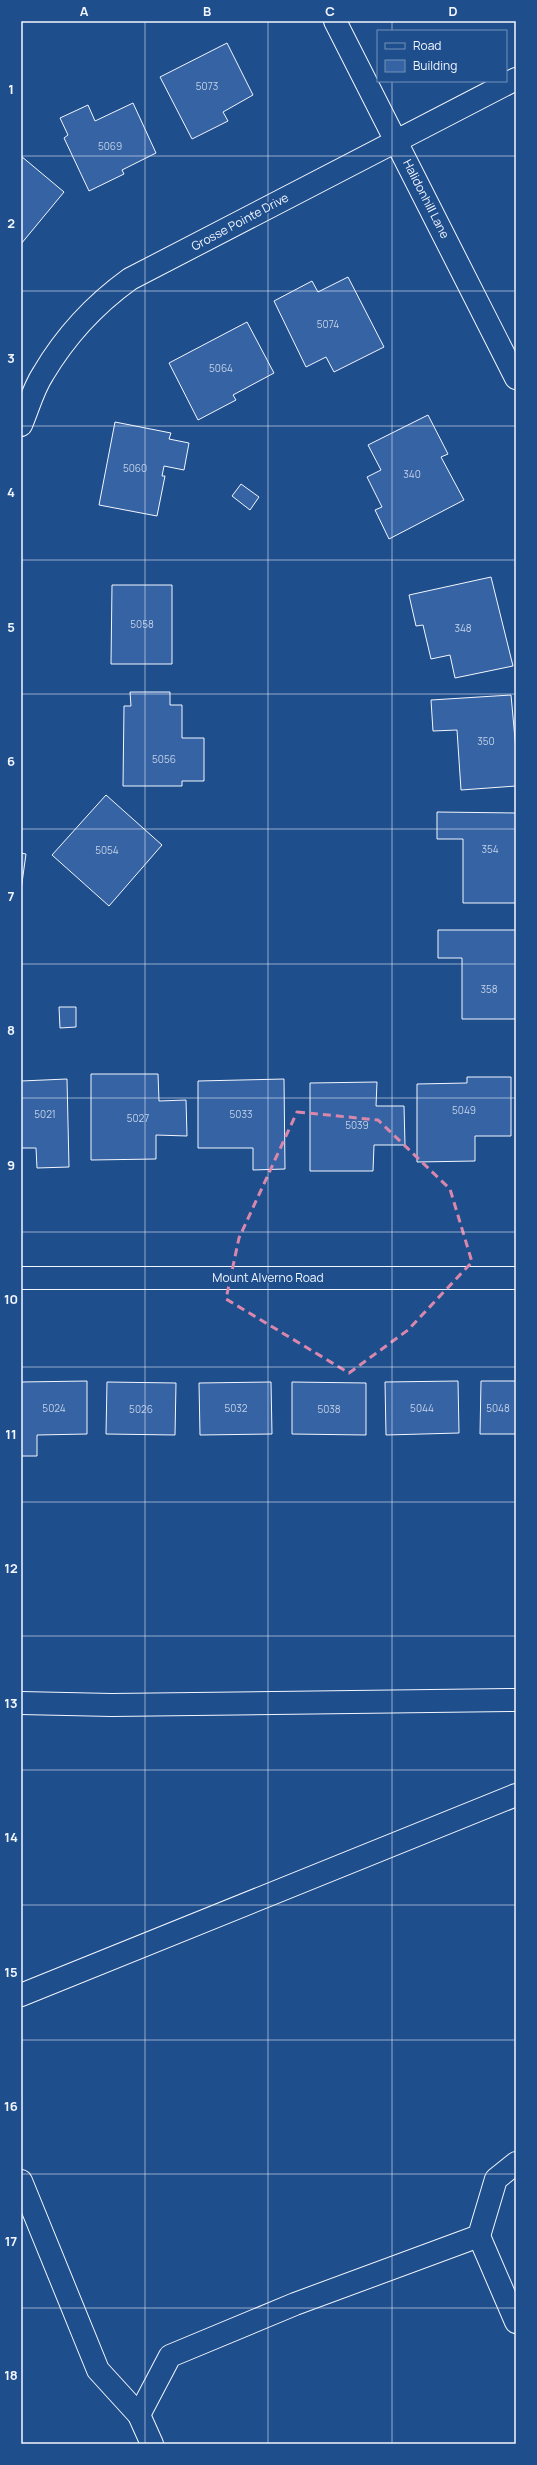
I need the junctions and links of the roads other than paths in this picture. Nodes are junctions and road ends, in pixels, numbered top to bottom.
1 (335, 21) edge
2 (516, 80) edge
3 (396, 141) junction
4 (516, 378) edge
5 (21, 425) edge
6 (21, 1278) edge
7 (516, 1278) edge
8 (516, 1700) edge
9 (21, 1704) edge
10 (516, 1795) edge
11 (21, 1995) edge
12 (516, 2163) edge
13 (21, 2181) edge
14 (478, 2236) junction
15 (516, 2322) edge
16 (139, 2415) junction
17 (152, 2444) edge

1 - 3 street, Halidonhill Lane
2 - 3 street, Grosse Pointe Drive
3 - 4 street, Halidonhill Lane
3 - 5 street, Grosse Pointe Drive
6 - 7 street, Mount Alverno Road
8 - 9 street
10 - 11 street
12 - 14 street
13 - 16 street
14 - 15 street
14 - 16 street
16 - 17 street

